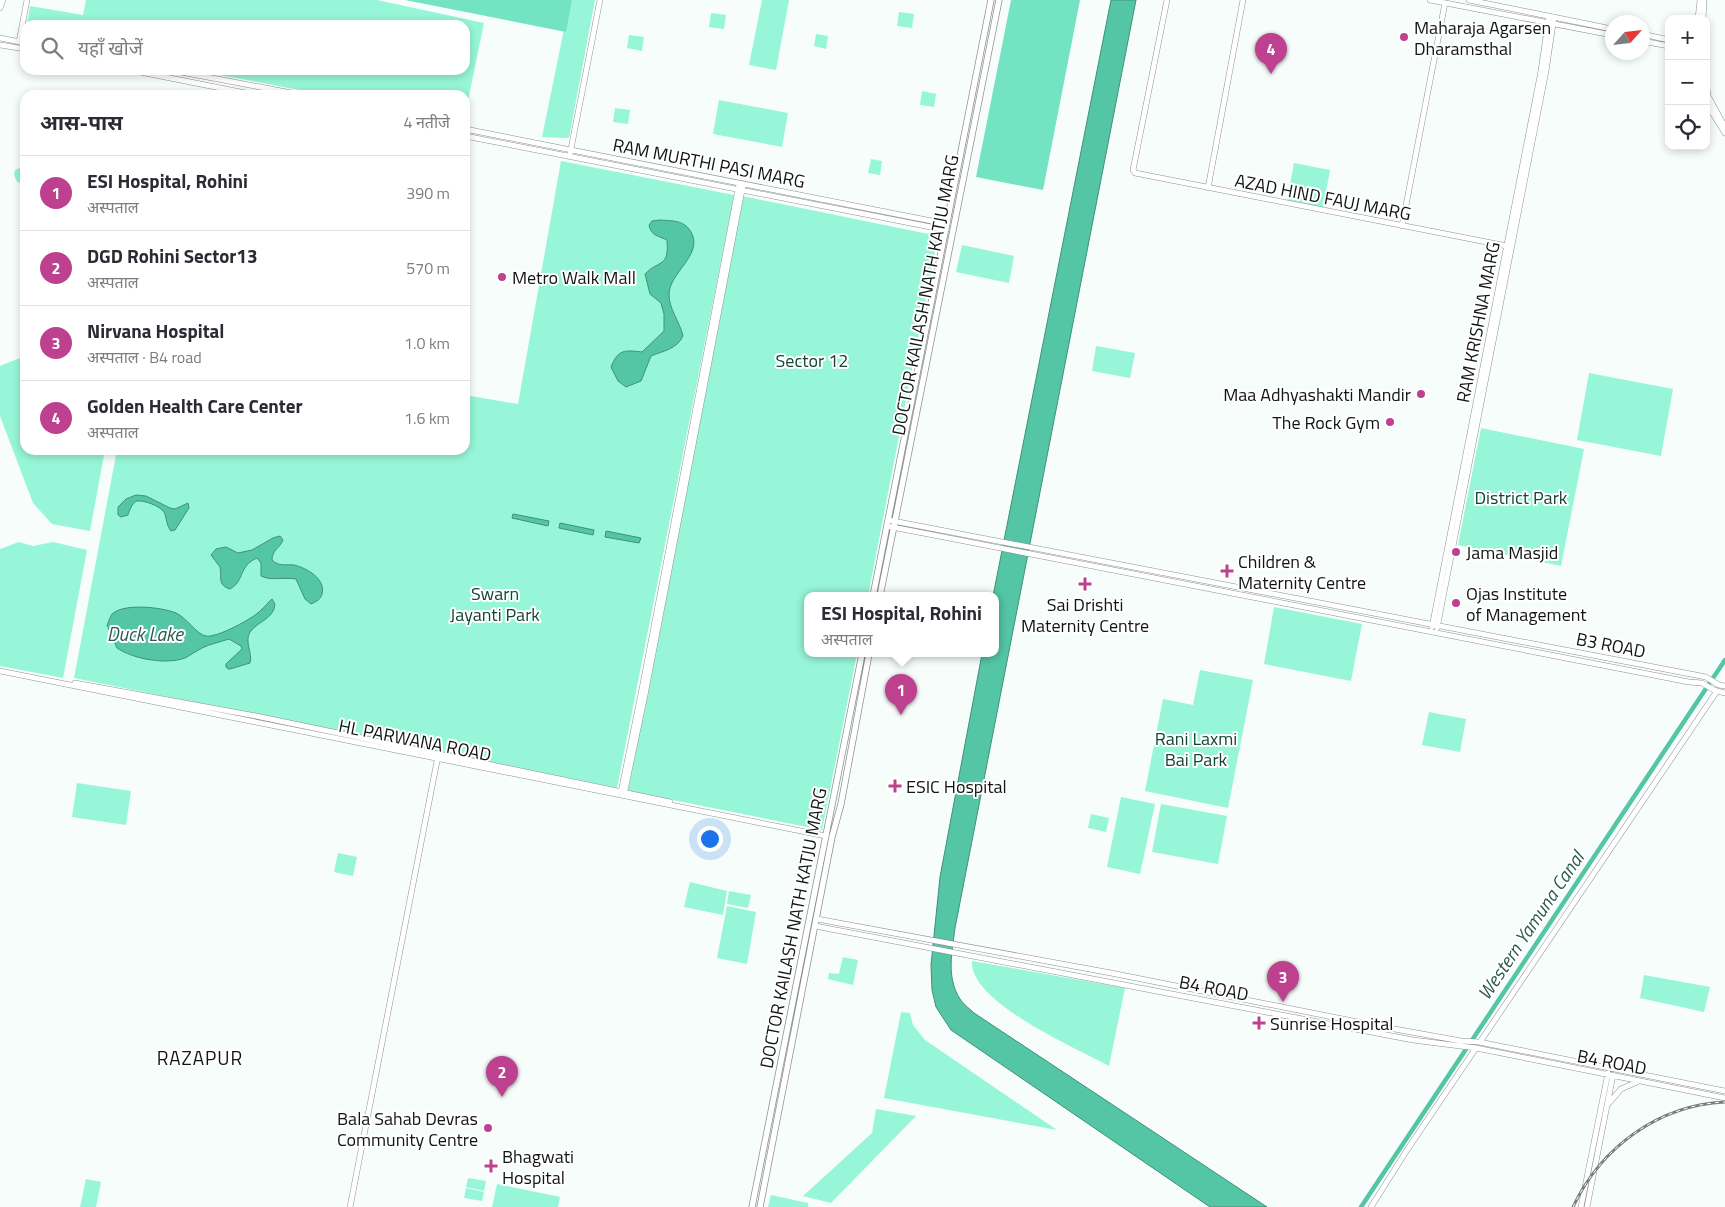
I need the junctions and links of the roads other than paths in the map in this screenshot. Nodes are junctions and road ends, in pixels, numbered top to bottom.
1 (3, 0) edge
2 (26, 0) edge
3 (600, 0) edge
4 (991, 0) edge
5 (999, 0) edge
6 (1167, 0) edge
7 (1243, 0) edge
8 (1430, 0) edge
9 (1469, 0) edge
10 (1700, 0) edge
11 (1704, 0) edge
12 (1445, 3) junction
13 (0, 8) edge
14 (1698, 15) edge
15 (1703, 15) edge
16 (1551, 16) junction
17 (24, 20) edge
18 (1550, 24) junction
19 (1605, 28) edge
20 (1605, 34) edge
21 (1650, 36) edge
22 (0, 38) edge
23 (1665, 39) edge
24 (20, 42) edge
25 (1650, 42) edge
26 (0, 45) edge
27 (1665, 45) edge
28 (20, 48) edge
29 (155, 75) edge
30 (196, 75) edge
31 (231, 90) edge
32 (276, 90) edge
33 (1710, 100) edge
34 (1707, 105) edge
35 (1725, 127) edge
36 (966, 128) junction
37 (974, 129) junction
38 (470, 130) edge
39 (1725, 133) edge
40 (470, 137) edge
41 (570, 154) junction
42 (740, 187) junction
43 (1208, 188) junction
44 (1402, 226) junction
45 (946, 227) junction
46 (1507, 246) junction
47 (933, 293) junction
48 (940, 294) junction
49 (891, 524) junction
50 (965, 534) junction
51 (964, 541) junction
52 (874, 592) edge
53 (881, 592) edge
54 (1435, 625) junction
55 (1434, 632) junction
56 (861, 657) edge
57 (868, 657) edge
58 (0, 671) edge
59 (1725, 678) edge
60 (1722, 685) edge
61 (1715, 691) junction
62 (1725, 693) edge
63 (438, 756) junction
64 (839, 790) junction
65 (622, 793) junction
66 (826, 834) junction
67 (817, 919) junction
68 (815, 926) junction
69 (1480, 1042) junction
70 (1475, 1048) junction
71 (1612, 1069) junction
72 (1610, 1076) junction
73 (1640, 1082) junction
74 (1690, 1084) junction
75 (1688, 1091) junction
76 (1725, 1091) edge
77 (1725, 1098) edge
78 (1607, 1106) junction
79 (350, 1207) edge
80 (752, 1207) edge
81 (760, 1207) edge
82 (1372, 1207) edge
83 (1581, 1207) edge
84 (1587, 1207) edge

1 - 13 street
2 - 17 street
3 - 41 street
4 - 36 main road, DOCTOR KAILASH NATH KATJU MARG
5 - 37 main road, DOCTOR KAILASH NATH KATJU MARG
6 - 43 street, AZAD HIND FAUJ MARG
7 - 43 street
8 - 12 street
9 - 16 street
10 - 14 street
11 - 15 street
12 - 18 street
12 - 44 street
16 - 18 street, RAM KRISHNA MARG
16 - 19 street
18 - 20 street
18 - 46 street, RAM KRISHNA MARG
18 - 54 street, RAM KRISHNA MARG
21 - 23 street
22 - 24 street
25 - 27 street
26 - 28 street
29 - 31 street
30 - 32 street
33 - 35 street
34 - 39 street
36 - 37 main road
36 - 45 main road, DOCTOR KAILASH NATH KATJU MARG
37 - 48 main road, DOCTOR KAILASH NATH KATJU MARG
38 - 41 street, RAM MURTHI PASI MARG
40 - 41 street, RAM MURTHI PASI MARG
41 - 42 street, RAM MURTHI PASI MARG
42 - 45 street, RAM MURTHI PASI MARG
42 - 65 street
43 - 44 street, AZAD HIND FAUJ MARG
44 - 46 street, AZAD HIND FAUJ MARG
45 - 47 main road, DOCTOR KAILASH NATH KATJU MARG
46 - 54 street, RAM KRISHNA MARG
47 - 48 main road
47 - 49 main road, DOCTOR KAILASH NATH KATJU MARG
48 - 49 main road, DOCTOR KAILASH NATH KATJU MARG
49 - 50 street, B3 ROAD
49 - 51 street, B3 ROAD
49 - 52 main road, DOCTOR KAILASH NATH KATJU MARG
49 - 53 main road, DOCTOR KAILASH NATH KATJU MARG
50 - 51 street
50 - 54 street, B3 ROAD
51 - 55 street, B3 ROAD
54 - 55 street, RAM KRISHNA MARG
54 - 60 street, B3 ROAD
55 - 61 street, B3 ROAD
56 - 64 main road, DOCTOR KAILASH NATH KATJU MARG
57 - 64 main road, DOCTOR KAILASH NATH KATJU MARG
58 - 63 street, HL PARWANA ROAD
59 - 60 street
61 - 62 street, B3 ROAD
61 - 69 street
63 - 65 street, HL PARWANA ROAD
63 - 79 street
64 - 66 main road, DOCTOR KAILASH NATH KATJU MARG
64 - 67 main road, DOCTOR KAILASH NATH KATJU MARG
65 - 66 street, HL PARWANA ROAD
66 - 80 main road, DOCTOR KAILASH NATH KATJU MARG
67 - 68 main road, DOCTOR KAILASH NATH KATJU MARG
67 - 69 street, B4 ROAD
68 - 70 street, B4 ROAD
68 - 81 main road, DOCTOR KAILASH NATH KATJU MARG
69 - 71 street, B4 ROAD
70 - 72 street, B4 ROAD
70 - 82 street
71 - 72 street
71 - 74 street, B4 ROAD
72 - 73 street, B4 ROAD
72 - 78 street
72 - 83 street
73 - 75 street, B4 ROAD
73 - 78 street
74 - 75 street
74 - 76 street, B4 ROAD
75 - 77 street, B4 ROAD
78 - 84 street

